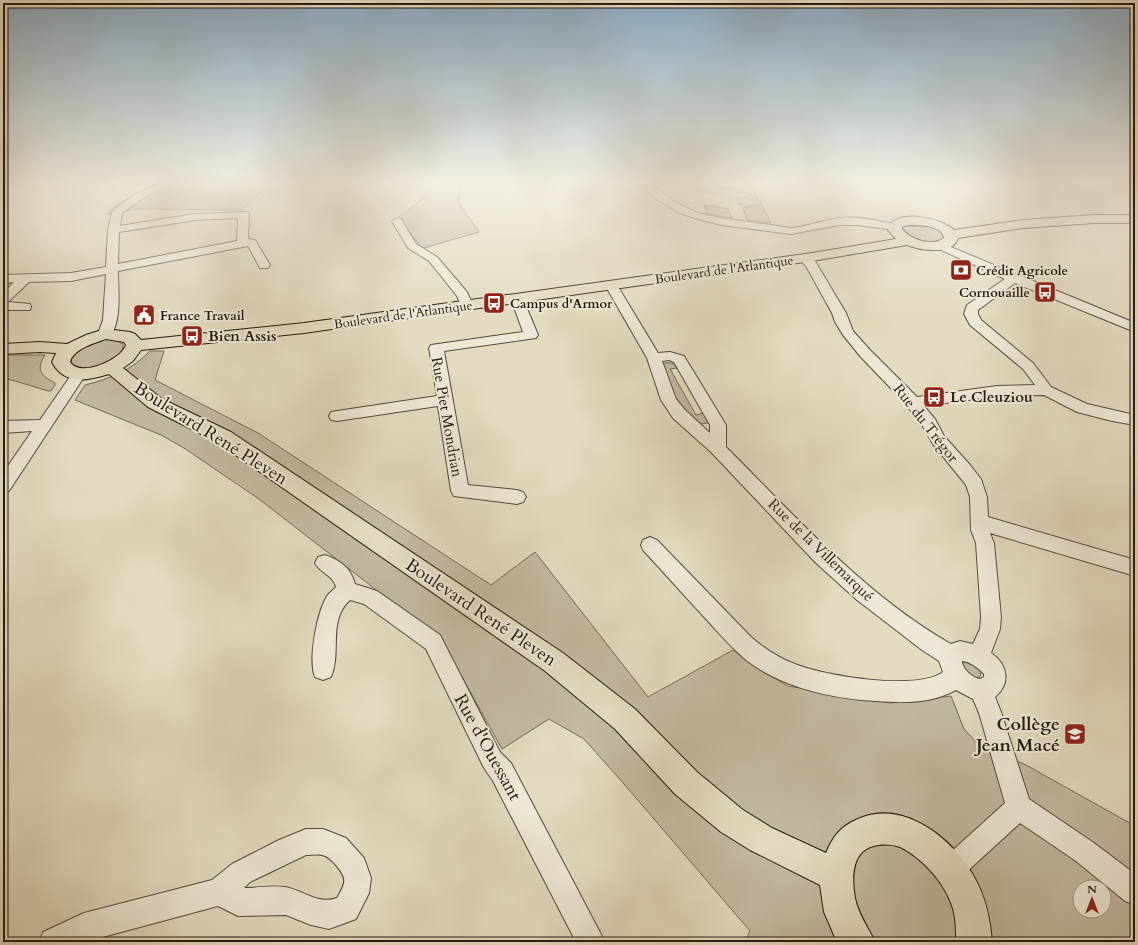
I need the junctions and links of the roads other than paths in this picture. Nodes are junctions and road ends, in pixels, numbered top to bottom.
1 (132, 227) edge
2 (243, 227) edge
3 (401, 227) edge
4 (766, 227) edge
5 (812, 227) edge
6 (895, 227) edge
7 (941, 227) edge
8 (1000, 227) edge
9 (114, 230) joint
10 (951, 235) junction
11 (908, 242) junction
12 (242, 244) junction
13 (941, 246) junction
14 (805, 258) junction
15 (264, 265) dead end
16 (112, 269) junction
17 (1014, 278) junction
18 (3, 279) edge
19 (25, 279) junction
20 (611, 285) junction
21 (516, 299) junction
22 (3, 300) edge
23 (3, 305) edge
24 (467, 305) junction
25 (25, 307) dead end
26 (1135, 328) edge
27 (105, 334) junction
28 (134, 346) junction
29 (3, 349) edge
30 (70, 349) junction
31 (654, 358) junction
32 (112, 367) junction
33 (79, 374) junction
34 (1046, 390) junction
35 (445, 400) junction
36 (912, 403) junction
37 (337, 416) dead end
38 (1135, 420) edge
39 (45, 425) junction
40 (3, 427) edge
41 (718, 449) junction
42 (3, 486) edge
43 (517, 498) dead end
44 (979, 522) junction
45 (650, 545) dead end
46 (325, 563) dead end
47 (1135, 568) edge
48 (347, 590) junction
49 (980, 656) junction
50 (953, 666) junction
51 (323, 670) dead end
52 (980, 690) junction
53 (1019, 807) junction
54 (951, 869) junction
55 (835, 875) junction
56 (1135, 891) edge
57 (219, 892) dead end
58 (53, 942) edge
59 (591, 942) edge
60 (857, 942) edge
61 (974, 942) edge

1 - 9 street
2 - 12 street
3 - 24 street
4 - 5 street
6 - 11 main road
7 - 10 main road
8 - 10 main road
9 - 16 street
10 - 13 main road
11 - 13 main road
11 - 14 main road, Boulevard de l'Atlantique
12 - 15 street
12 - 16 street
13 - 17 street
14 - 20 main road, Boulevard de l'Atlantique
14 - 36 street, Rue du Trégor
16 - 19 street
16 - 27 street
17 - 26 street
17 - 34 street
18 - 19 street
19 - 22 street
20 - 21 main road, Boulevard de l'Atlantique
20 - 31 street, Rue de la Villemarqué
21 - 24 main road, Boulevard de l'Atlantique
21 - 35 street, Rue Piet Mondrian
23 - 25 street
24 - 28 main road, Boulevard de l'Atlantique
27 - 28 main road
27 - 30 main road
28 - 32 main road
29 - 30 main road
30 - 33 main road
31 - 41 street, Rue de la Villemarqué
31 - 41 street
32 - 33 main road
32 - 55 main road, Boulevard René Pleven
33 - 39 street
34 - 36 street
34 - 38 street
35 - 37 street
35 - 43 street, Rue Piet Mondrian
36 - 44 street, Rue du Trégor
39 - 40 street
39 - 42 street
41 - 50 street, Rue de la Villemarqué
44 - 47 street
44 - 49 street, Rue du Trégor
45 - 50 street
46 - 48 street
48 - 51 street
48 - 59 street, Rue d'Ouessant
49 - 50 street
49 - 52 street
50 - 52 street
52 - 53 street
53 - 54 street
53 - 56 street
54 - 55 main road
54 - 61 main road
55 - 60 main road
57 - 58 street

